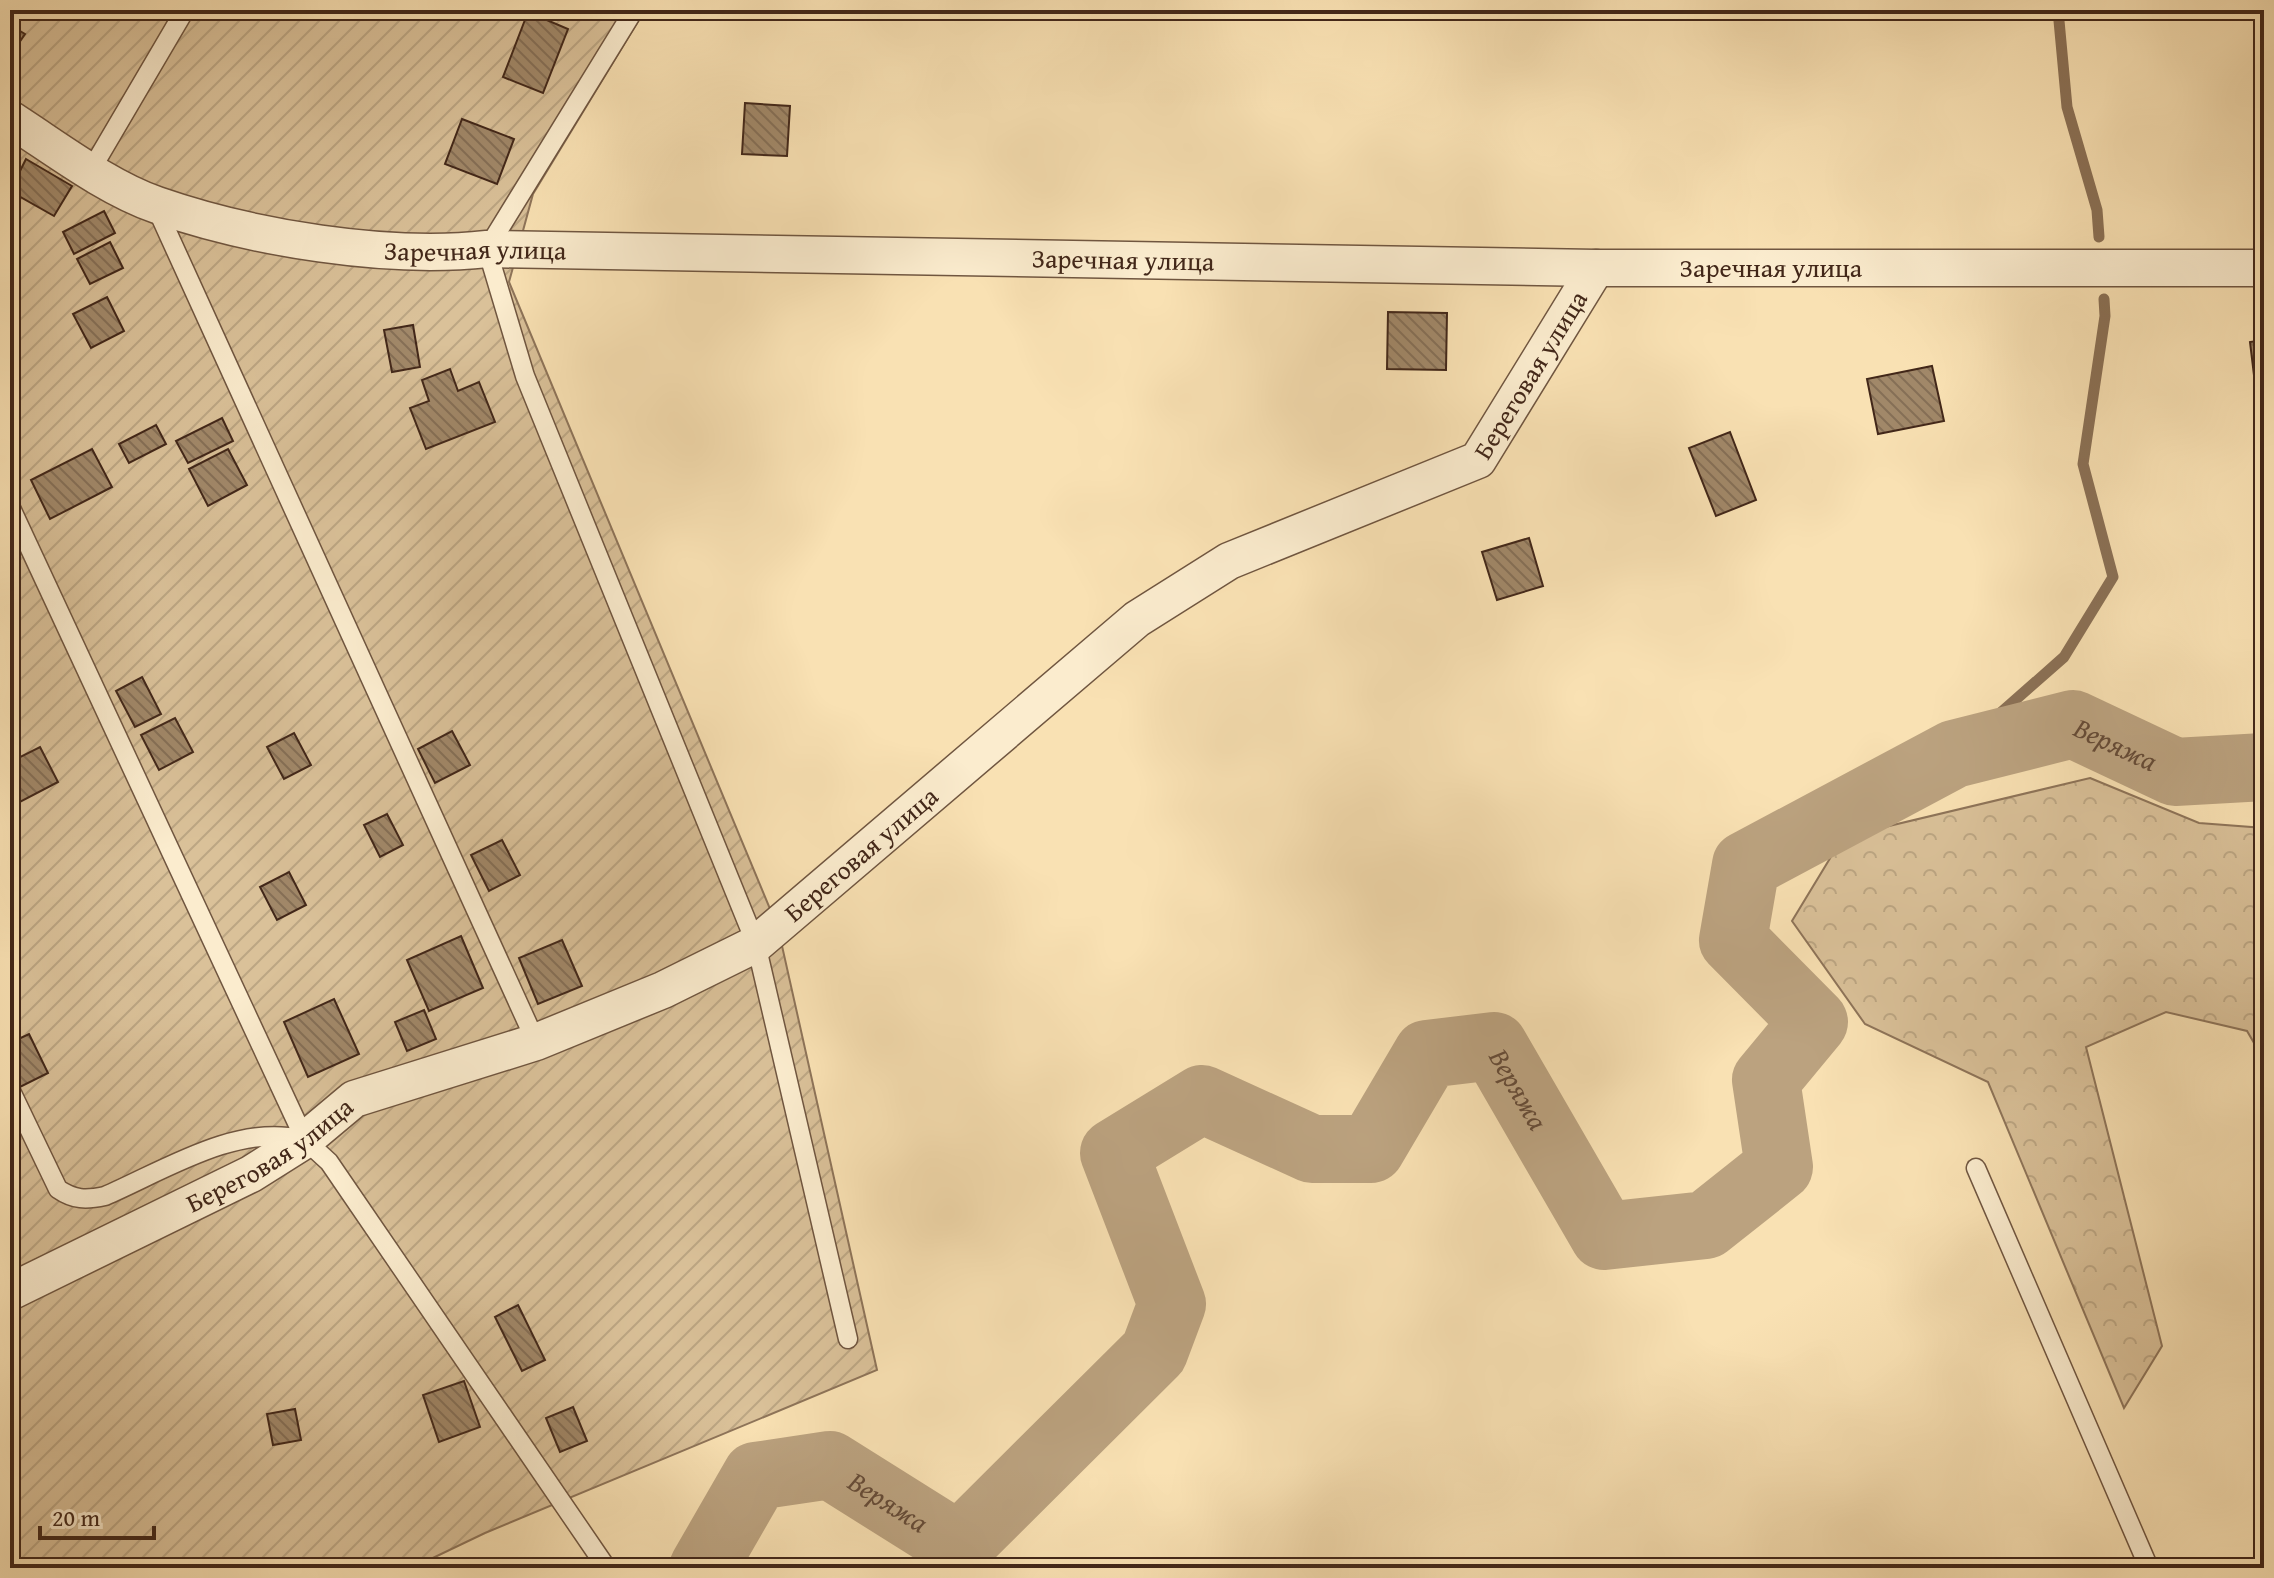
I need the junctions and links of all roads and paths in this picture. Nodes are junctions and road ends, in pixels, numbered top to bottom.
1 (185, 10) edge
2 (634, 10) edge
3 (10, 119) edge
4 (91, 170) junction
5 (155, 205) junction
6 (487, 249) junction
7 (1596, 268) junction
8 (2264, 268) edge
9 (10, 506) edge
10 (756, 944) junction
11 (536, 1042) junction
12 (10, 1089) edge
13 (305, 1140) junction
14 (1976, 1168) dead end
15 (10, 1292) edge
16 (848, 1339) dead end
17 (604, 1564) dead end
18 (2149, 1568) edge

1 - 4 lane
2 - 6 lane
3 - 4 street, Заречная улица
4 - 5 street, Заречная улица
5 - 6 street, Заречная улица
5 - 11 lane
6 - 7 street, Заречная улица
6 - 10 lane
7 - 8 street, Заречная улица
7 - 10 street, Береговая улица
9 - 13 lane
10 - 11 street, Береговая улица
10 - 16 lane
11 - 13 street, Береговая улица
12 - 13 lane
13 - 15 street, Береговая улица
13 - 17 lane
14 - 18 lane

